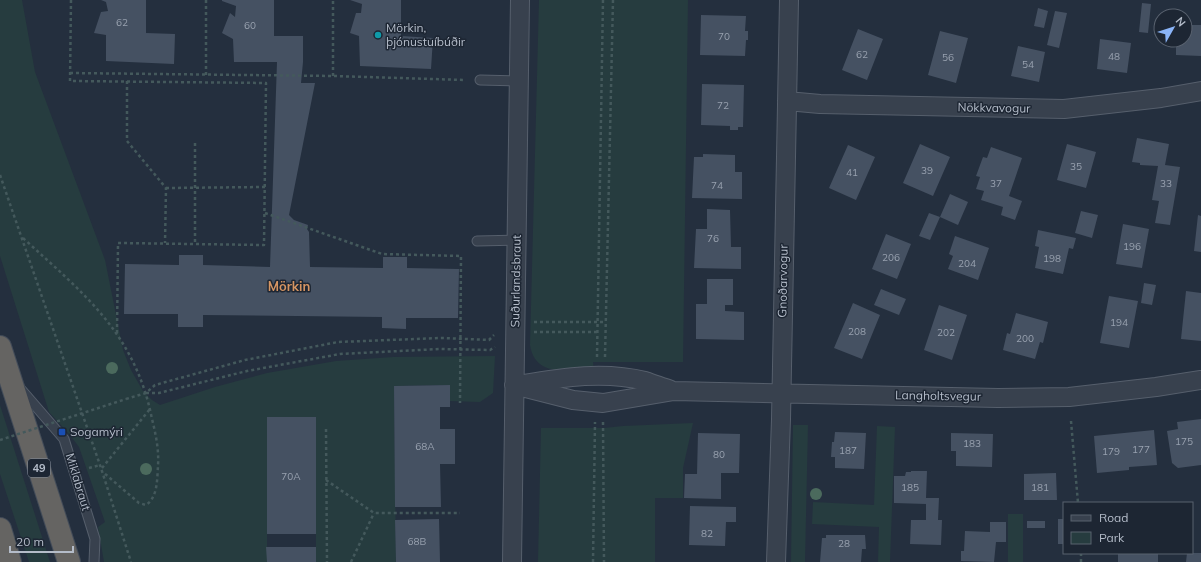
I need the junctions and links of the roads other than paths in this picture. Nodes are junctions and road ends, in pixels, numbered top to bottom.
1 (520, 0) edge
2 (789, 0) edge
3 (480, 80) road end
4 (519, 81) junction
5 (1201, 90) edge
6 (787, 101) junction
7 (516, 240) junction
8 (477, 241) dead end
9 (0, 347) edge
10 (9, 374) junction
11 (1201, 380) edge
12 (514, 385) junction
13 (674, 391) junction
14 (781, 393) junction
15 (0, 529) edge
16 (10, 562) edge
17 (69, 562) edge
18 (94, 562) edge
19 (512, 562) edge
20 (776, 562) edge

1 - 4 street, Suðurlandsbraut
2 - 6 street, Gnoðarvogur
3 - 4 lane
4 - 7 street, Suðurlandsbraut
5 - 6 street, Nökkvavogur
6 - 14 street, Gnoðarvogur
7 - 8 lane
7 - 12 street, Suðurlandsbraut
9 - 10 highway, Miklabraut / 49
10 - 17 highway, Miklabraut / 49
10 - 18 lane, Miklabraut
11 - 14 street, Langholtsvegur
12 - 13 street, Langholtsvegur
12 - 13 street, Langholtsvegur
12 - 19 street, Suðurlandsbraut
13 - 14 street, Langholtsvegur
14 - 20 street, Gnoðarvogur
15 - 16 highway

